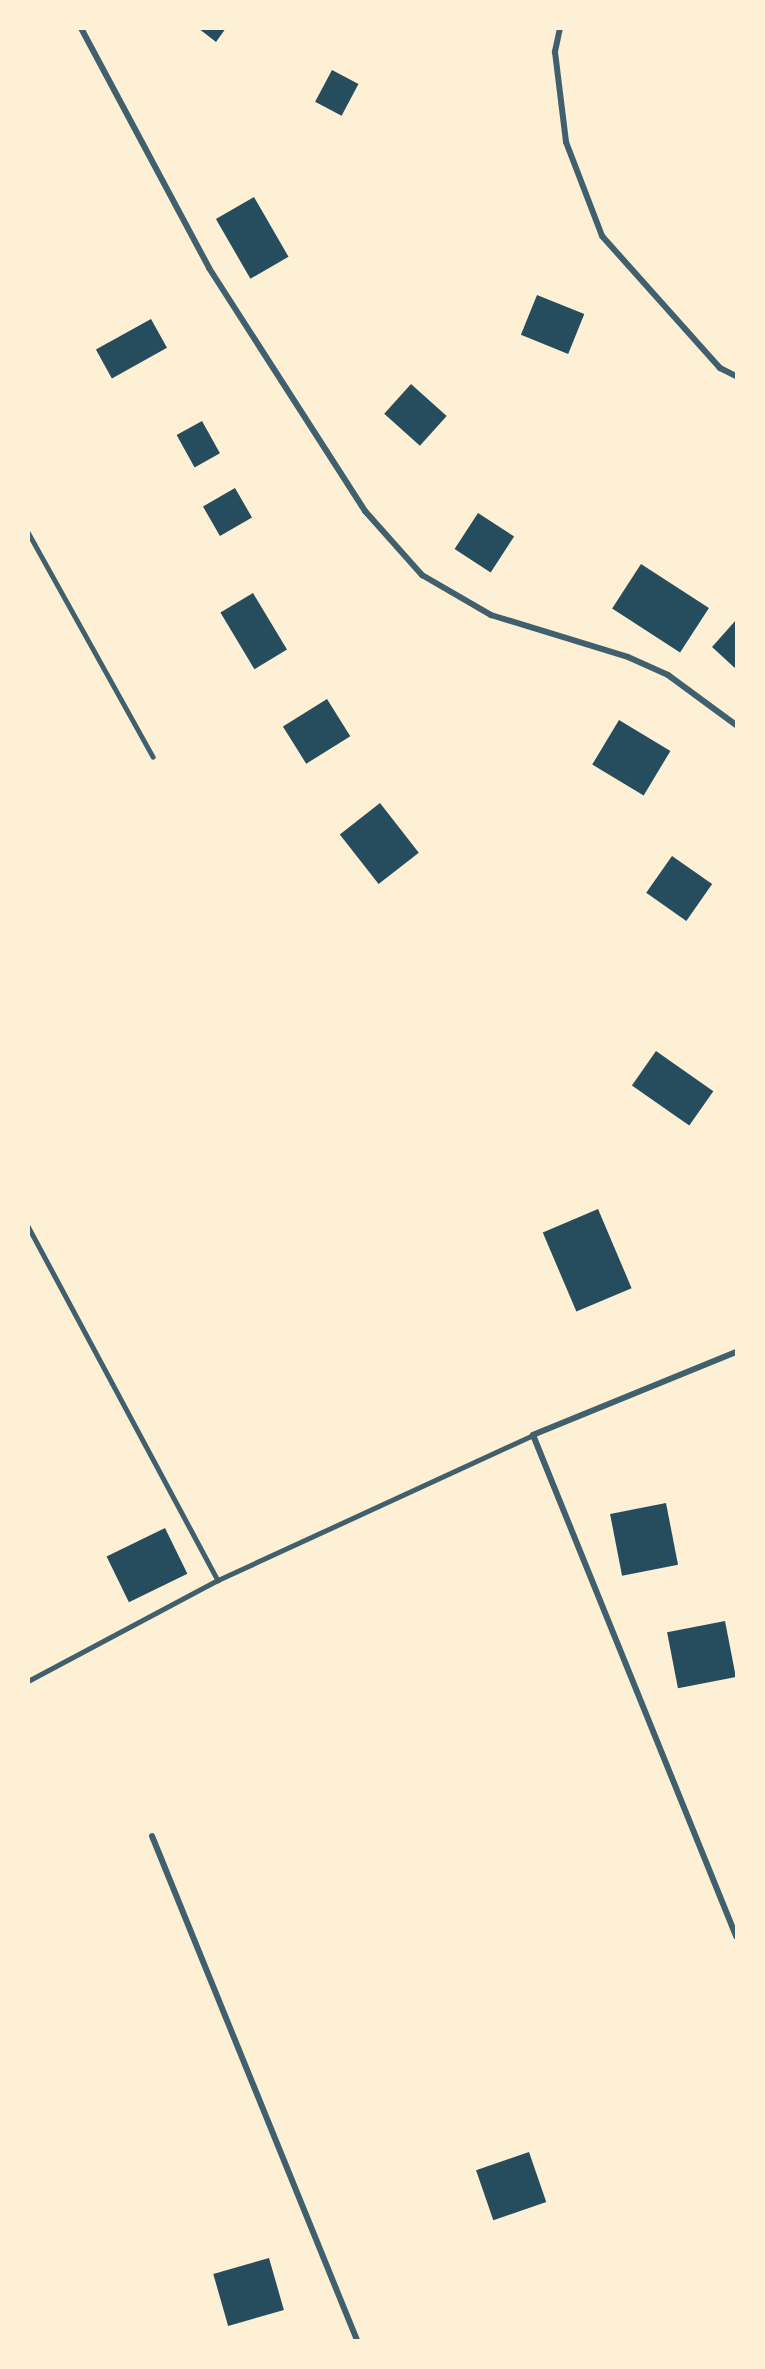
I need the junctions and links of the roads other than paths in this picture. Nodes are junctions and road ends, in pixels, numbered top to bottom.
1 (81, 28) edge
2 (560, 28) edge
3 (736, 376) edge
4 (28, 531) edge
5 (736, 724) edge
6 (153, 756) dead end
7 (28, 1226) edge
8 (736, 1352) edge
9 (533, 1435) junction
10 (218, 1580) junction
11 (28, 1681) edge
12 (152, 1836) dead end
13 (736, 1936) edge
14 (357, 2340) edge

1 - 5 street
2 - 3 street
4 - 6 lane
7 - 10 lane
8 - 9 street
9 - 10 lane
9 - 13 street
10 - 11 lane
12 - 14 street

